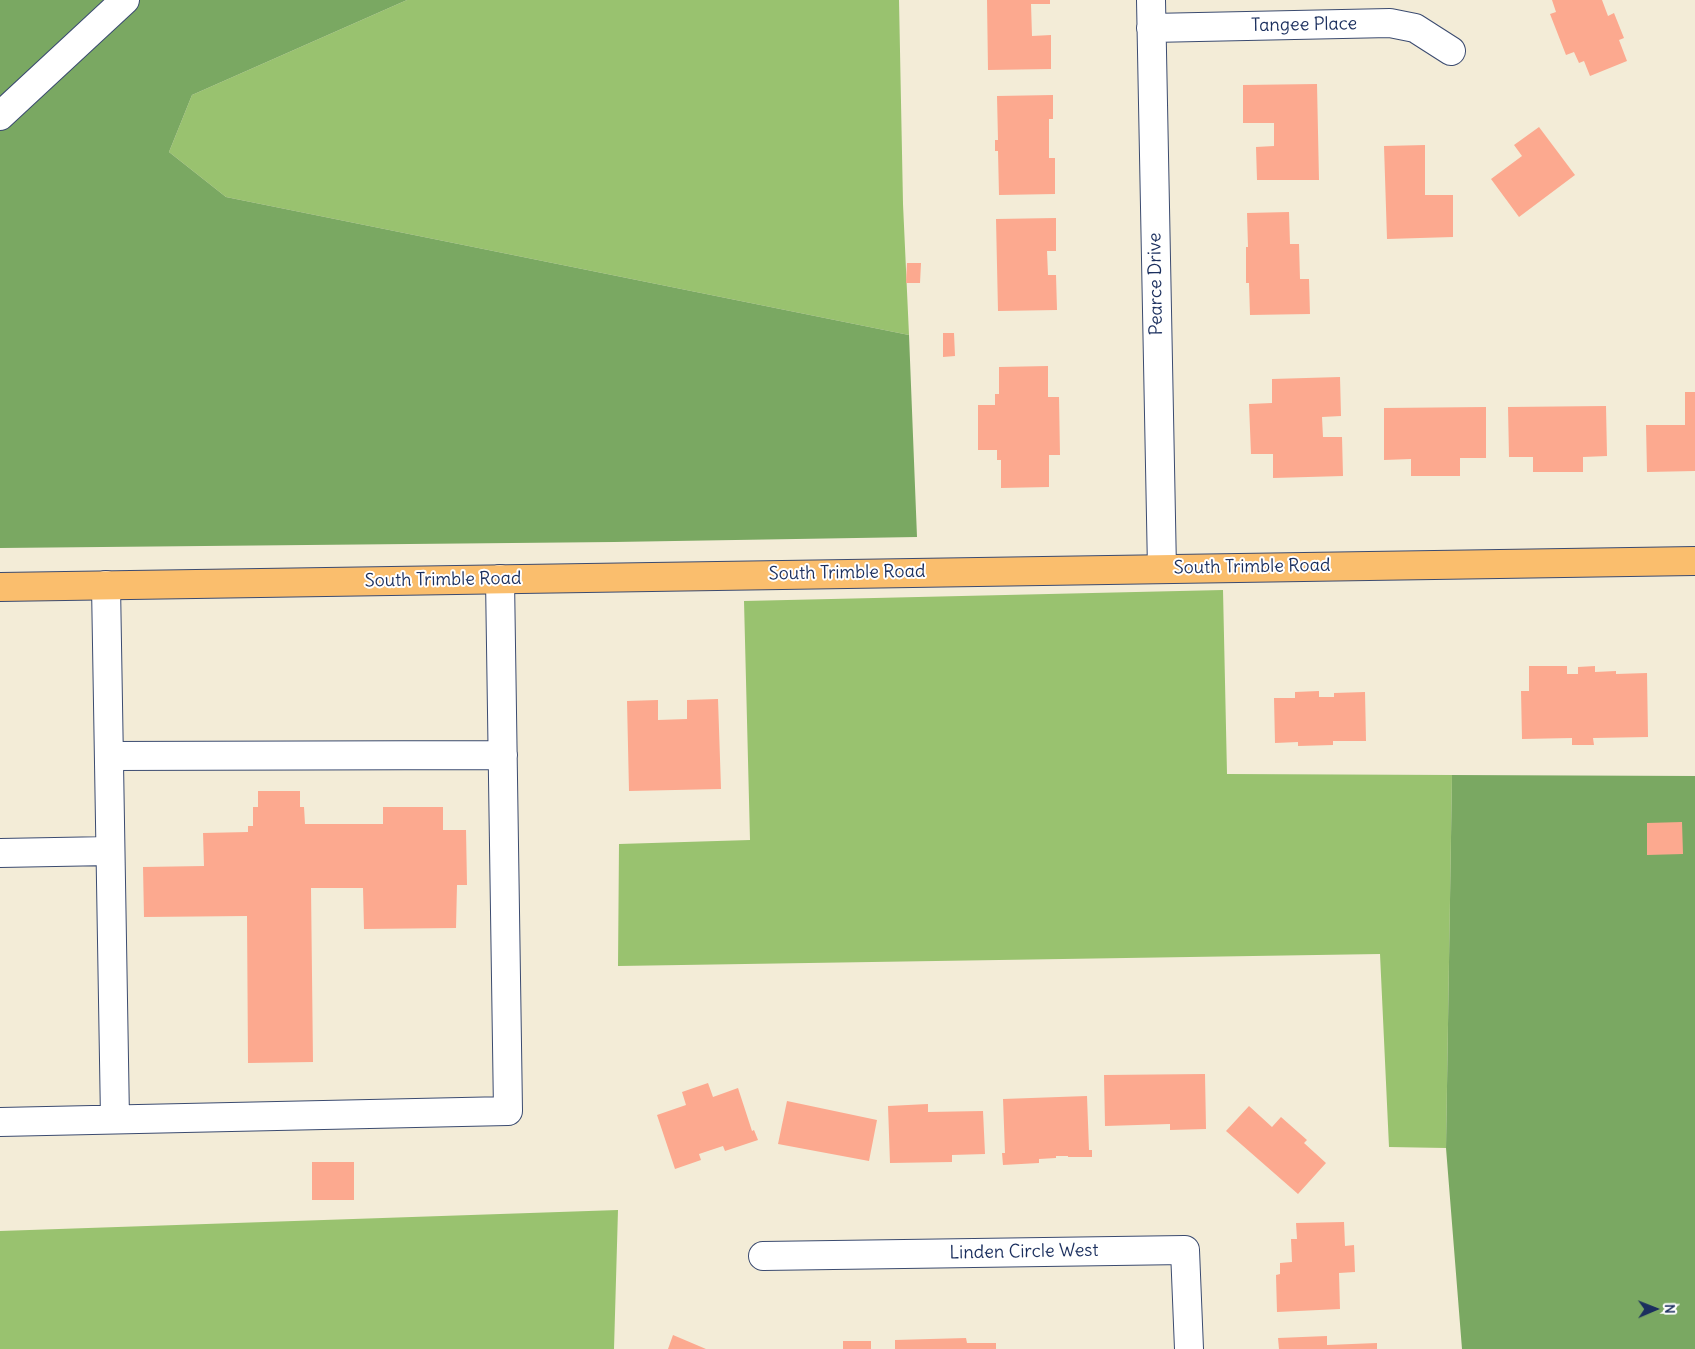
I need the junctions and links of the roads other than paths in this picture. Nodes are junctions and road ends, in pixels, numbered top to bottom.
1 (125, 0) edge
2 (1151, 0) edge
3 (1151, 28) junction
4 (1451, 51) dead end
5 (0, 116) edge
6 (1695, 561) edge
7 (1162, 568) junction
8 (500, 579) junction
9 (106, 585) junction
10 (0, 587) edge
11 (502, 755) junction
12 (109, 756) junction
13 (110, 851) junction
14 (0, 853) edge
15 (115, 1119) junction
16 (0, 1122) edge
17 (763, 1256) dead end
18 (1189, 1349) edge

1 - 5 street
2 - 3 street, Pearce Drive
3 - 4 street, Tangee Place
3 - 7 street, Pearce Drive
6 - 7 main road, South Trimble Road
7 - 8 main road, South Trimble Road
8 - 9 main road, South Trimble Road
8 - 11 street
9 - 10 main road, South Trimble Road
9 - 12 street
11 - 12 street
11 - 15 street
12 - 13 street
13 - 14 street
13 - 15 street
15 - 16 street
17 - 18 street, Linden Circle West

